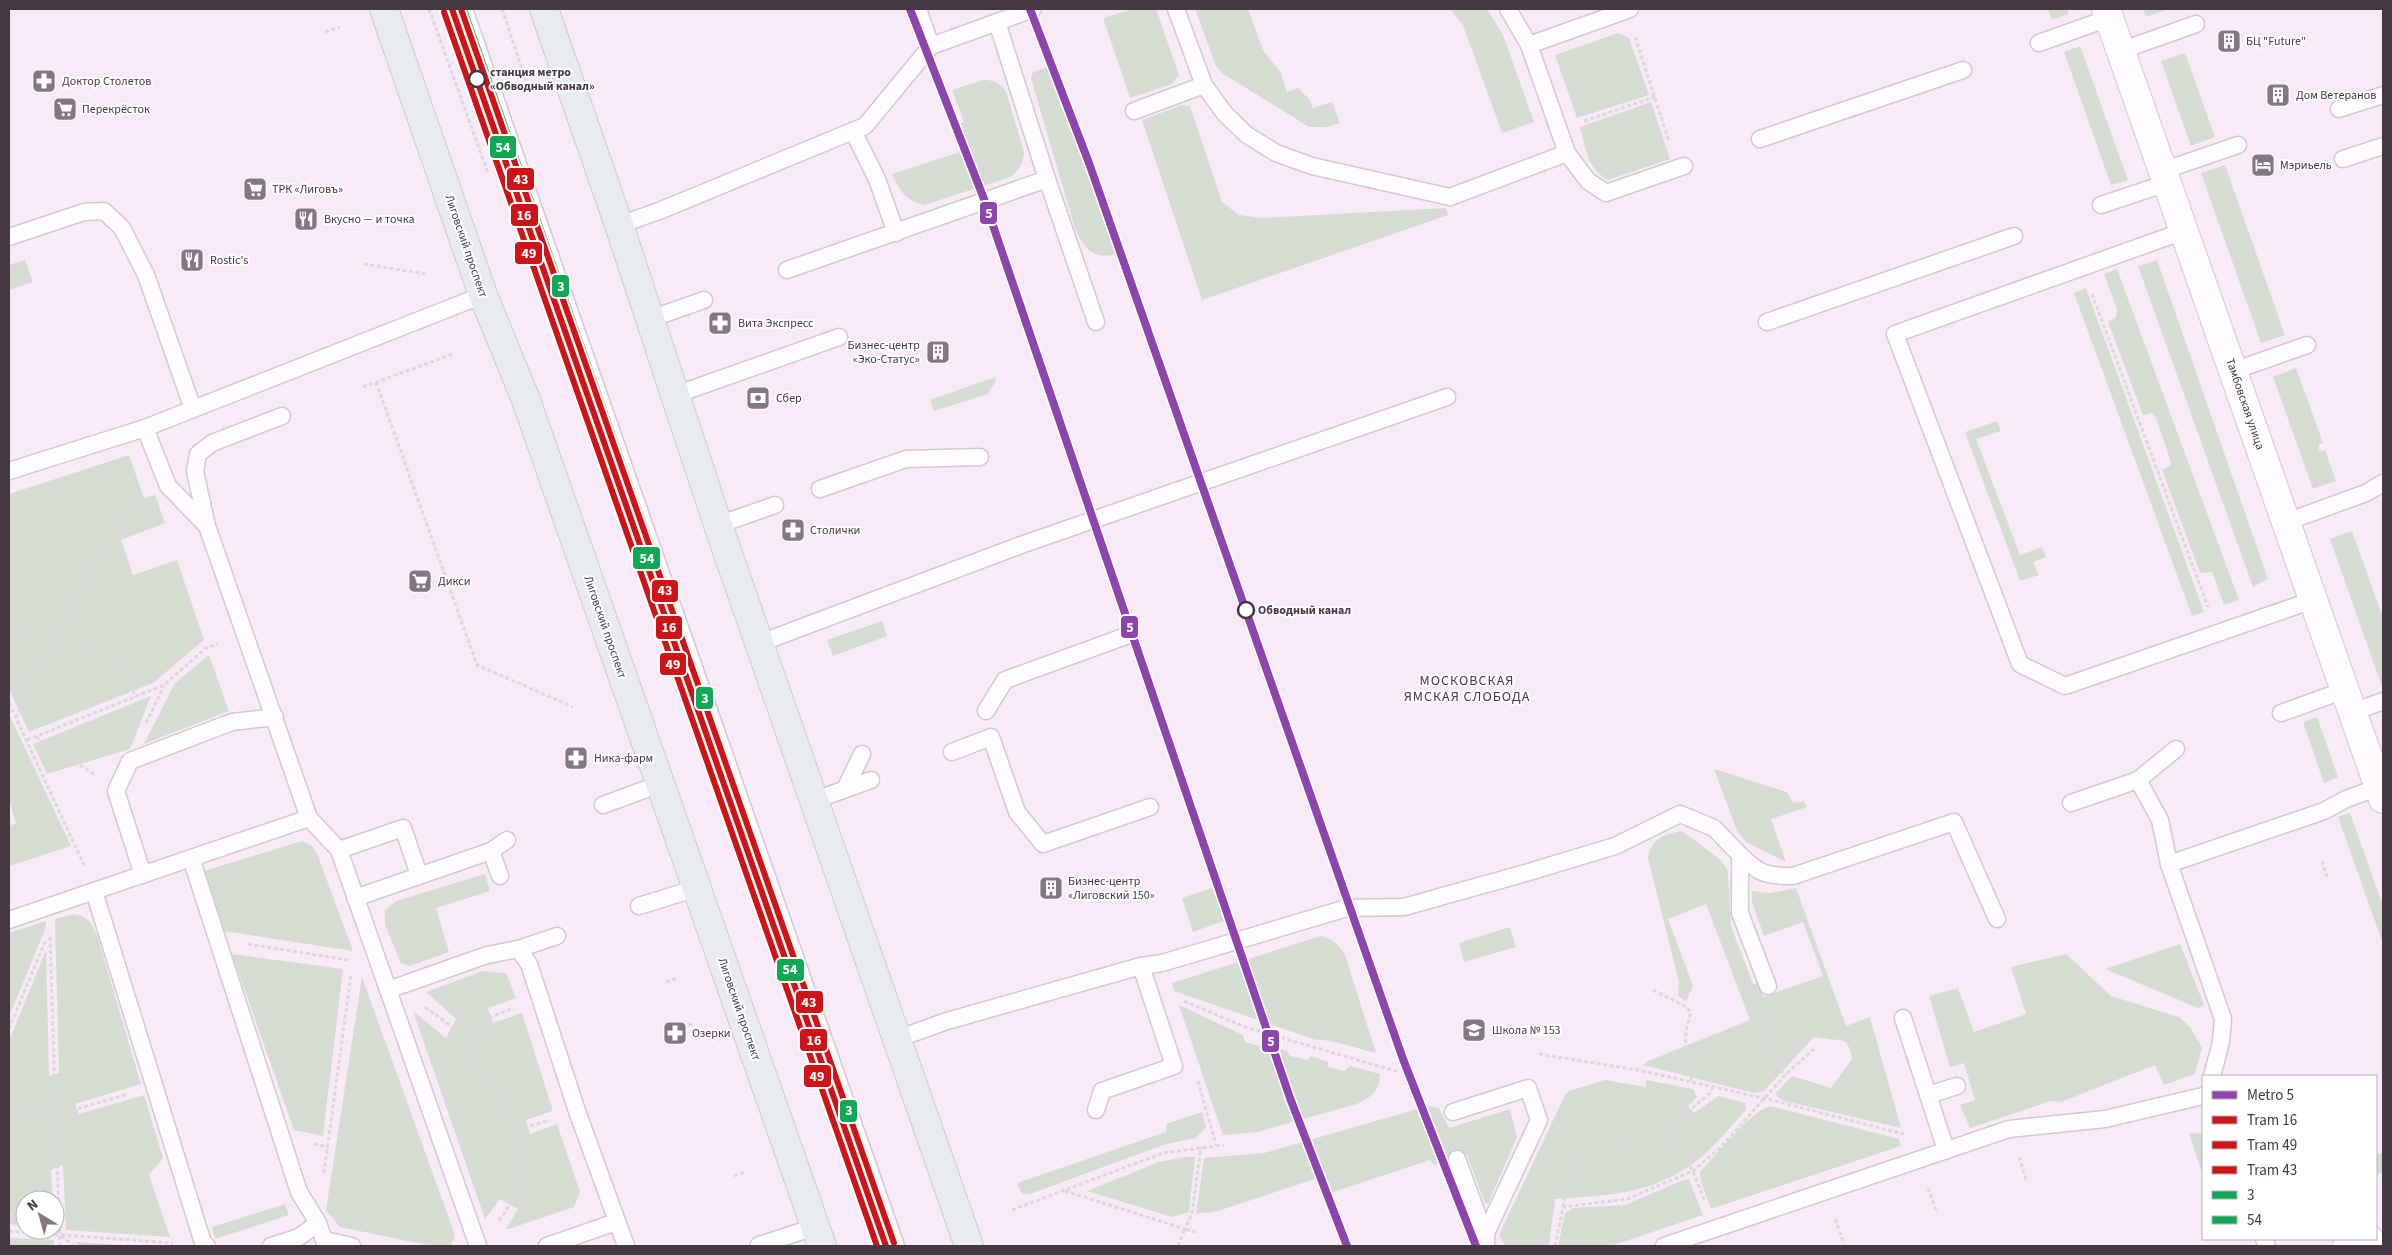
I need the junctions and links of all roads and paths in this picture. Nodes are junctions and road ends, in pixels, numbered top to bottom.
1 (384, 9) edge
2 (429, 9) edge
3 (464, 9) edge
4 (502, 9) edge
5 (544, 9) edge
6 (918, 9) edge
7 (1033, 9) edge
8 (1176, 9) edge
9 (1508, 9) edge
10 (1630, 9) edge
11 (2107, 14) edge
12 (997, 22) junction
13 (2196, 24) dead end
14 (340, 27) dead end
15 (325, 32) dead end
16 (1634, 34) dead end
17 (2039, 43) dead end
18 (1529, 45) junction
19 (931, 46) junction
20 (2120, 51) junction
21 (1962, 70) dead end
22 (1204, 85) junction
23 (528, 87) dead end
24 (2383, 95) edge
25 (1655, 97) junction
26 (2339, 109) dead end
27 (1134, 111) dead end
28 (1560, 129) junction
29 (853, 132) junction
30 (1760, 139) dead end
31 (2238, 144) dead end
32 (2383, 146) edge
33 (1567, 153) junction
34 (2343, 159) dead end
35 (1681, 167) joint
36 (488, 174) dead end
37 (2165, 177) junction
38 (1047, 179) junction
39 (2101, 205) dead end
40 (619, 225) junction
41 (2184, 231) junction
42 (896, 233) junction
43 (2014, 236) dead end
44 (9, 237) edge
45 (364, 264) dead end
46 (787, 270) dead end
47 (426, 274) dead end
48 (2091, 289) dead end
49 (483, 295) junction
50 (704, 300) dead end
51 (650, 318) junction
52 (1096, 322) dead end
53 (1767, 322) dead end
54 (839, 337) dead end
55 (2307, 345) dead end
56 (453, 354) dead end
57 (2233, 371) junction
58 (376, 382) junction
59 (363, 387) dead end
60 (675, 395) junction
61 (1447, 397) dead end
62 (193, 409) junction
63 (282, 416) dead end
64 (145, 428) junction
65 (980, 458) dead end
66 (9, 471) edge
67 (2383, 483) edge
68 (820, 489) dead end
69 (146, 494) dead end
70 (775, 505) dead end
71 (2286, 522) junction
72 (207, 526) junction
73 (718, 526) junction
74 (2313, 600) junction
75 (9, 626) edge
76 (2217, 633) junction
77 (246, 634) junction
78 (1126, 636) dead end
79 (55, 639) junction
80 (760, 643) junction
81 (136, 697) junction
82 (2349, 701) junction
83 (2383, 701) edge
84 (9, 703) edge
85 (573, 707) dead end
86 (986, 711) dead end
87 (2281, 713) dead end
88 (274, 717) junction
89 (16, 718) junction
90 (36, 737) junction
91 (27, 740) junction
92 (2176, 749) dead end
93 (952, 752) dead end
94 (862, 754) dead end
95 (2379, 779) edge
96 (871, 780) dead end
97 (2138, 780) junction
98 (660, 784) junction
99 (845, 789) junction
100 (116, 791) junction
101 (815, 800) junction
102 (2071, 803) dead end
103 (603, 805) dead end
104 (1150, 807) dead end
105 (309, 818) junction
106 (507, 840) dead end
107 (338, 850) junction
108 (491, 851) junction
109 (1740, 855) junction
110 (191, 858) junction
111 (2322, 861) dead end
112 (2170, 864) junction
113 (143, 875) junction
114 (419, 875) junction
115 (500, 876) dead end
116 (2327, 877) dead end
117 (697, 888) junction
118 (94, 891) junction
119 (355, 898) junction
120 (639, 906) dead end
121 (1997, 919) dead end
122 (9, 920) edge
123 (557, 936) dead end
124 (218, 940) junction
125 (518, 949) junction
126 (353, 961) dead end
127 (1141, 966) junction
128 (352, 971) dead end
129 (678, 978) dead end
130 (666, 982) dead end
131 (1768, 986) joint
132 (392, 988) junction
133 (1653, 990) dead end
134 (1149, 992) junction
135 (541, 999) junction
136 (1903, 1018) dead end
137 (694, 1023) dead end
138 (682, 1027) dead end
139 (9, 1029) edge
140 (897, 1039) junction
141 (464, 1040) junction
142 (1814, 1049) dead end
143 (1538, 1054) dead end
144 (1174, 1066) junction
145 (1399, 1072) dead end
146 (2212, 1075) edge
147 (1784, 1077) junction
148 (1693, 1084) junction
149 (153, 1086) junction
150 (1957, 1086) dead end
151 (1713, 1088) junction
152 (1928, 1095) junction
153 (2202, 1096) edge
154 (1765, 1099) junction
155 (1096, 1110) dead end
156 (1453, 1112) dead end
157 (56, 1115) junction
158 (9, 1117) edge
159 (1667, 1127) junction
160 (1224, 1144) dead end
161 (1216, 1145) junction
162 (1945, 1146) junction
163 (1201, 1147) junction
164 (1457, 1159) dead end
165 (1693, 1171) junction
166 (746, 1172) dead end
167 (734, 1176) dead end
168 (58, 1190) edge
169 (1064, 1191) junction
170 (1563, 1207) junction
171 (1012, 1210) dead end
172 (616, 1222) junction
173 (318, 1223) junction
174 (495, 1227) dead end
175 (1185, 1229) junction
176 (1716, 1229) junction
177 (1197, 1232) dead end
178 (65, 1235) edge
179 (818, 1236) edge
180 (1486, 1240) edge
181 (2366, 1240) edge
182 (325, 1243) edge
183 (205, 1245) edge
184 (759, 1245) edge
185 (270, 1246) edge
186 (352, 1246) edge
187 (478, 1246) edge
188 (547, 1246) edge
189 (626, 1246) edge
190 (896, 1246) edge
191 (969, 1246) edge
192 (1178, 1246) edge
193 (1555, 1246) edge
194 (1664, 1246) edge
195 (2347, 1246) edge

1 - 49 main road, Лиговский проспект
2 - 36 path
3 - 190 lane
4 - 23 path
5 - 40 main road
6 - 19 lane
7 - 12 lane
8 - 22 lane
9 - 18 lane
10 - 18 lane
11 - 17 lane
11 - 20 street, Тамбовская улица
12 - 19 lane
12 - 38 lane
13 - 20 lane
14 - 15 path
16 - 25 path
18 - 28 lane
19 - 29 lane
20 - 37 street, Тамбовская улица
21 - 30 lane
22 - 27 lane
22 - 33 lane
24 - 26 lane
25 - 28 path
25 - 35 path
28 - 33 lane
29 - 40 lane
29 - 42 lane
31 - 37 lane
32 - 34 lane
33 - 35 lane
37 - 39 lane
37 - 41 street, Тамбовская улица
38 - 42 lane
38 - 52 lane
40 - 51 main road
41 - 57 street, Тамбовская улица
41 - 76 lane
42 - 46 lane
43 - 53 lane
44 - 62 lane
45 - 47 path
48 - 76 path
49 - 62 lane
49 - 98 main road, Лиговский проспект
50 - 51 lane
51 - 60 main road
54 - 60 lane
55 - 57 lane
56 - 58 path
57 - 71 street, Тамбовская улица
58 - 59 path
58 - 85 path
60 - 73 main road
61 - 80 lane
62 - 64 lane
63 - 72 lane
64 - 66 lane
64 - 72 lane
65 - 68 lane
67 - 71 lane
69 - 79 path
70 - 73 lane
71 - 74 street, Тамбовская улица
72 - 77 lane
73 - 80 main road
74 - 76 lane
74 - 82 street, Тамбовская улица
75 - 79 path
77 - 81 path
77 - 88 lane
78 - 86 lane
79 - 81 path
79 - 89 path
80 - 101 main road
81 - 90 path
82 - 83 lane
82 - 87 lane
82 - 95 street, Тамбовская улица
84 - 89 path
88 - 100 lane
88 - 105 lane
89 - 91 path
90 - 91 path
90 - 100 path
91 - 118 path
92 - 97 lane
93 - 104 lane
94 - 99 lane
95 - 112 lane
96 - 99 lane
97 - 102 lane
97 - 112 lane
98 - 103 lane
98 - 117 main road, Лиговский проспект
99 - 101 lane
100 - 113 lane
101 - 140 main road
105 - 107 lane
105 - 110 lane
106 - 108 lane
107 - 114 lane
107 - 119 lane
108 - 114 lane
108 - 115 lane
109 - 121 lane
109 - 127 lane
109 - 131 lane
110 - 113 lane
110 - 124 lane
111 - 116 path
112 - 146 lane
113 - 118 lane
114 - 119 lane
117 - 120 lane
117 - 179 main road, Лиговский проспект
118 - 122 lane
118 - 149 lane
119 - 132 lane
123 - 125 lane
124 - 126 path
124 - 173 lane
125 - 132 lane
125 - 135 lane
127 - 134 lane
127 - 140 lane
128 - 173 path
129 - 130 path
131 - 147 path
132 - 141 path
132 - 187 lane
133 - 148 path
134 - 144 lane
134 - 145 path
135 - 141 path
135 - 172 lane
136 - 152 lane
137 - 138 path
139 - 157 path
140 - 191 main road
141 - 174 path
142 - 147 path
143 - 148 path
144 - 155 lane
144 - 161 path
147 - 154 path
148 - 151 path
149 - 157 path
149 - 183 lane
150 - 152 lane
151 - 154 path
151 - 159 path
152 - 162 lane
153 - 162 lane
154 - 162 path
154 - 165 path
156 - 180 lane
157 - 158 path
157 - 168 path
159 - 165 path
159 - 170 path
160 - 161 path
161 - 163 path
162 - 176 lane
163 - 169 path
163 - 175 path
164 - 180 lane
165 - 170 path
165 - 176 path
166 - 167 path
169 - 171 path
169 - 175 path
170 - 193 path
172 - 188 lane
172 - 189 lane
173 - 182 lane
173 - 185 lane
175 - 177 path
175 - 192 path
176 - 194 lane
178 - 183 path
179 - 184 lane
181 - 195 street
182 - 186 lane

